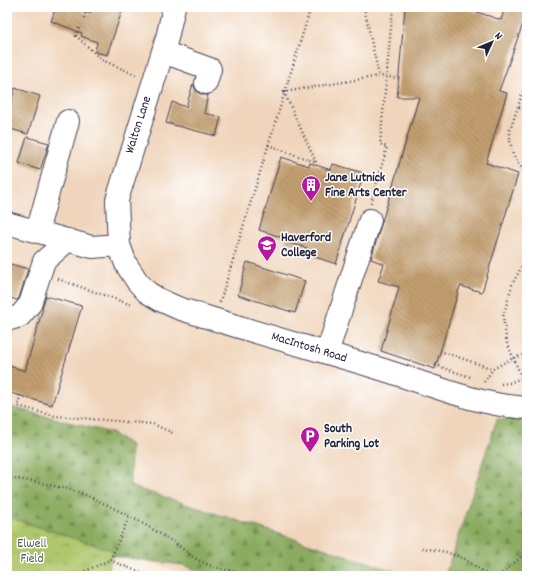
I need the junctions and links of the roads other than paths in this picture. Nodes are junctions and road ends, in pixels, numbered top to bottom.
1 (174, 7) edge
2 (163, 52) junction
3 (206, 83) dead end
4 (68, 121) dead end
5 (370, 220) road end
6 (7, 223) edge
7 (37, 232) junction
8 (68, 240) junction
9 (119, 245) junction
10 (7, 320) edge
11 (327, 353) junction
12 (527, 408) edge

1 - 2 street, Walton Lane
2 - 3 street
2 - 9 street, Walton Lane
4 - 7 street
5 - 11 street
6 - 7 street
7 - 8 street
8 - 9 street
8 - 10 street
9 - 11 street, MacIntosh Road
11 - 12 street, MacIntosh Road

